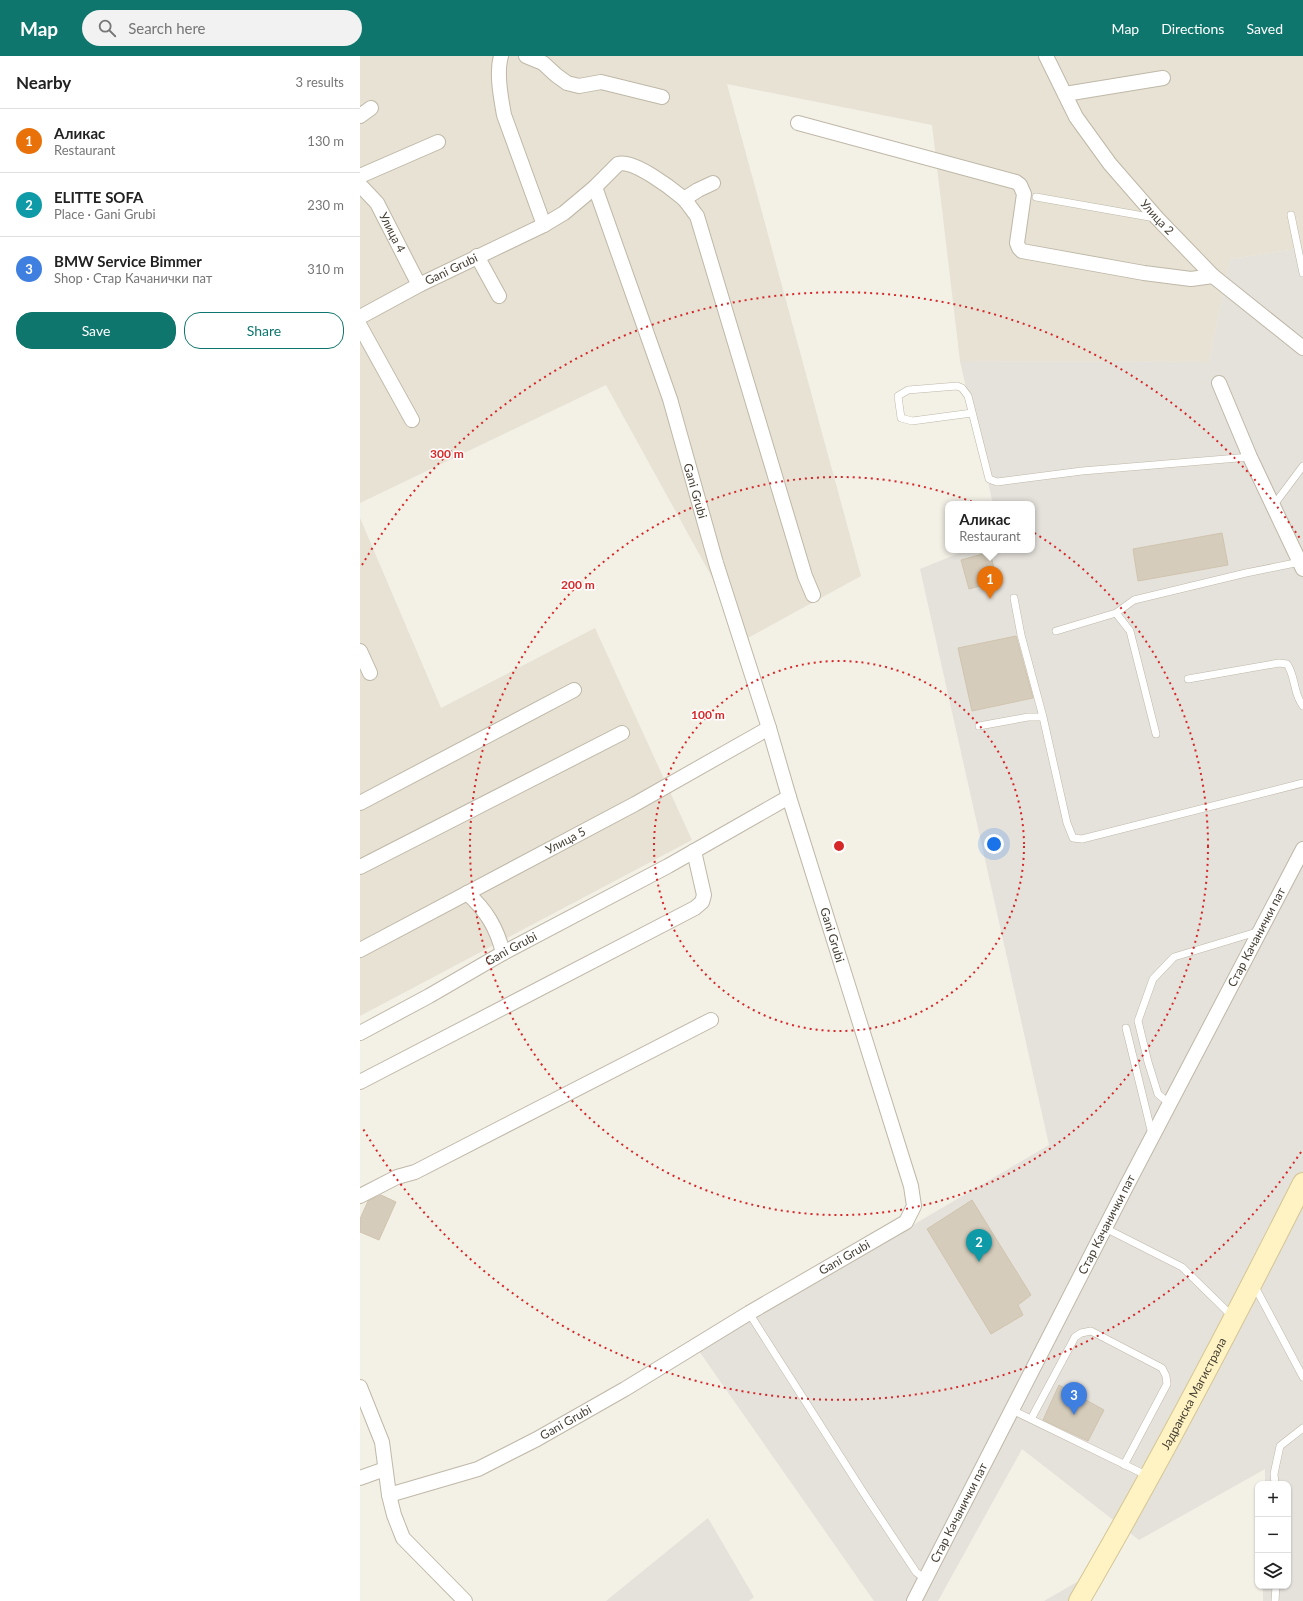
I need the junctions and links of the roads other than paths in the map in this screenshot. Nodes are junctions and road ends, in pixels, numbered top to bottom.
1 (500, 56) edge
2 (526, 56) edge
3 (1046, 56) edge
4 (1163, 78) dead end
5 (1065, 94) junction
6 (662, 97) dead end
7 (798, 123) dead end
8 (438, 142) dead end
9 (360, 176) edge
10 (713, 183) dead end
11 (360, 185) edge
12 (596, 187) junction
13 (1036, 197) dead end
14 (684, 199) junction
15 (1291, 215) dead end
16 (1157, 218) junction
17 (544, 225) junction
18 (477, 256) junction
19 (1303, 273) edge
20 (1213, 276) junction
21 (419, 285) junction
22 (499, 296) dead end
23 (360, 317) edge
24 (360, 326) edge
25 (1303, 348) edge
26 (1219, 383) dead end
27 (972, 413) junction
28 (412, 420) dead end
29 (1250, 457) junction
30 (1303, 466) edge
31 (1273, 506) junction
32 (1301, 566) edge
33 (813, 595) dead end
34 (1014, 598) dead end
35 (1116, 613) junction
36 (1056, 631) dead end
37 (360, 651) edge
38 (370, 673) dead end
39 (1188, 680) dead end
40 (574, 690) dead end
41 (1303, 706) edge
42 (1043, 717) junction
43 (980, 726) dead end
44 (769, 728) junction
45 (622, 733) dead end
46 (1156, 734) dead end
47 (1303, 783) edge
48 (789, 797) junction
49 (360, 803) edge
50 (1303, 849) edge
51 (694, 851) junction
52 (360, 868) edge
53 (467, 893) junction
54 (1260, 930) junction
55 (360, 950) edge
56 (503, 953) junction
57 (711, 1020) dead end
58 (1126, 1028) dead end
59 (360, 1033) edge
60 (360, 1082) edge
61 (1170, 1104) junction
62 (1153, 1136) junction
63 (1303, 1183) edge
64 (360, 1196) edge
65 (1105, 1228) junction
66 (1253, 1283) junction
67 (749, 1313) junction
68 (1234, 1319) junction
69 (1303, 1377) edge
70 (360, 1387) edge
71 (1012, 1410) junction
72 (1031, 1419) junction
73 (1302, 1431) edge
74 (1124, 1465) junction
75 (385, 1469) junction
76 (1150, 1477) junction
77 (360, 1478) edge
78 (1275, 1481) edge
79 (389, 1495) junction
80 (925, 1579) junction
81 (1276, 1589) edge
82 (465, 1601) edge
83 (914, 1601) edge
84 (1079, 1601) edge
85 (1275, 1601) edge

1 - 17 street
2 - 6 street
3 - 5 street, Улица 2
4 - 5 street
5 - 16 street, Улица 2
7 - 20 street
8 - 9 street
10 - 14 street
11 - 21 street, Улица 4
12 - 14 street, Gani Grubi
12 - 17 street, Gani Grubi
12 - 44 street, Gani Grubi
13 - 16 lane
14 - 33 street, Gani Grubi
15 - 19 lane
16 - 20 street, Улица 2
17 - 18 street, Gani Grubi
18 - 21 street, Gani Grubi
18 - 22 street
20 - 25 street, Улица 2
21 - 23 street, Gani Grubi
24 - 28 street
26 - 29 street
27 - 27 lane
27 - 29 lane
29 - 31 street
30 - 31 lane
31 - 32 street
32 - 35 lane
34 - 42 lane
35 - 36 lane
35 - 46 lane
37 - 38 street
39 - 41 lane
40 - 49 street
42 - 43 lane
42 - 47 lane
44 - 48 street, Gani Grubi
44 - 53 street, Улица 5
45 - 52 street
48 - 51 street, Gani Grubi
48 - 67 street, Gani Grubi
50 - 54 street, Стар Качанички пат
51 - 56 street, Gani Grubi
51 - 60 street
53 - 55 street, Улица 5
53 - 56 street
54 - 61 street, Стар Качанички пат
54 - 61 lane
56 - 59 street, Gani Grubi
57 - 64 street
58 - 62 lane
61 - 62 street, Стар Качанички пат
62 - 65 street, Стар Качанички пат
63 - 66 street, Јадранска Магистрала
65 - 68 lane
65 - 71 street, Стар Качанички пат
66 - 68 street, Јадранска Магистрала
66 - 69 lane
67 - 79 street, Gani Grubi
67 - 80 lane
68 - 76 street, Јадранска Магистрала
70 - 75 street
71 - 72 lane
71 - 80 street, Стар Качанички пат
72 - 74 lane
72 - 74 lane
73 - 78 lane
74 - 76 lane
75 - 77 street
75 - 79 street
76 - 84 street, Јадранска Магистрала
79 - 82 street
80 - 83 street, Стар Качанички пат
81 - 85 lane

